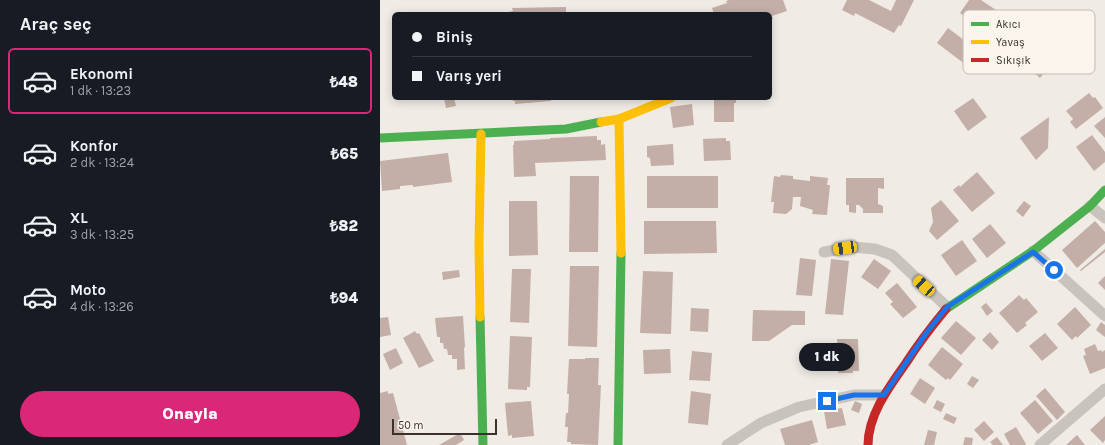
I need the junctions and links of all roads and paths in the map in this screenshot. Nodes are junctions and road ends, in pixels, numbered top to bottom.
1 (666, 100) edge
2 (619, 119) junction
3 (481, 134) junction
4 (380, 138) edge
5 (1105, 190) edge
6 (1090, 206) junction
7 (1105, 218) edge
8 (824, 252) dead end
9 (1033, 252) junction
10 (947, 307) junction
11 (1105, 316) edge
12 (1105, 389) edge
13 (884, 395) junction
14 (483, 445) edge
15 (618, 445) edge
16 (726, 445) edge
17 (868, 445) edge
18 (1040, 445) edge

1 - 2 street
2 - 3 street
2 - 15 street
3 - 4 street
3 - 14 street
5 - 6 street
6 - 7 street
6 - 9 street
8 - 10 street
9 - 10 street
9 - 11 street
10 - 13 street
12 - 18 street
13 - 16 street
13 - 17 street

